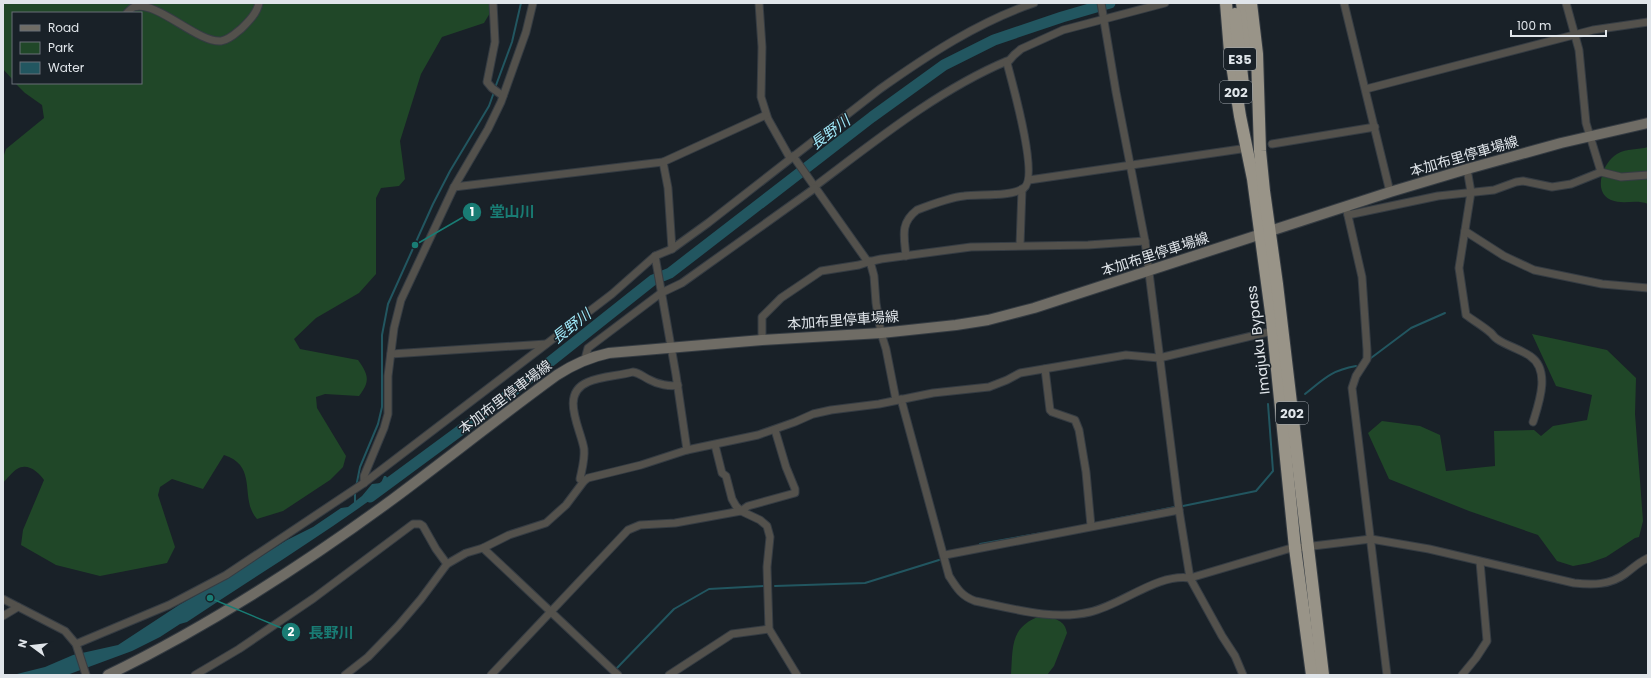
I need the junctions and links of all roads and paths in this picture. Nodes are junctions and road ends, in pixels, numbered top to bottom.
1 (260, 3) edge
2 (494, 3) edge
3 (533, 3) edge
4 (759, 3) edge
5 (1034, 3) edge
6 (1101, 3) edge
7 (1165, 3) edge
8 (1226, 3) edge
9 (1233, 3) edge
10 (1242, 3) edge
11 (1251, 3) edge
12 (1344, 3) edge
13 (1566, 3) edge
14 (128, 12) edge
15 (1104, 18) junction
16 (1648, 22) edge
17 (1575, 34) junction
18 (1007, 63) junction
19 (1366, 89) junction
20 (503, 96) junction
21 (1252, 114) junction
22 (766, 115) junction
23 (1648, 123) edge
24 (1375, 128) junction
25 (1590, 137) junction
26 (1272, 144) dead end
27 (1241, 149) dead end
28 (1260, 151) junction
29 (792, 157) junction
30 (663, 162) junction
31 (1130, 166) junction
32 (1467, 169) junction
33 (1601, 172) junction
34 (1648, 175) edge
35 (1253, 179) junction
36 (1029, 180) junction
37 (814, 186) junction
38 (454, 187) junction
39 (1022, 189) junction
40 (1390, 192) junction
41 (1471, 192) junction
42 (1347, 211) junction
43 (1465, 232) junction
44 (1266, 234) junction
45 (1145, 241) junction
46 (1020, 245) junction
47 (672, 249) junction
48 (906, 256) junction
49 (656, 259) junction
50 (869, 262) junction
51 (1148, 271) junction
52 (1648, 288) edge
53 (661, 292) junction
54 (1273, 331) junction
55 (881, 333) junction
56 (762, 340) junction
57 (546, 344) junction
58 (670, 347) junction
59 (390, 354) junction
60 (1159, 358) junction
61 (585, 359) junction
62 (1045, 369) junction
63 (678, 385) junction
64 (898, 399) junction
65 (1533, 422) dead end
66 (775, 430) junction
67 (715, 445) junction
68 (688, 450) junction
69 (584, 481) junction
70 (364, 483) junction
71 (1179, 510) junction
72 (741, 511) junction
73 (1091, 526) junction
74 (1371, 539) junction
75 (1308, 546) junction
76 (483, 548) junction
77 (1295, 548) junction
78 (945, 555) junction
79 (1648, 558) edge
80 (1480, 562) junction
81 (447, 564) junction
82 (1190, 578) junction
83 (3, 599) edge
84 (18, 607) junction
85 (550, 612) junction
86 (3, 616) edge
87 (769, 629) junction
88 (76, 644) junction
89 (86, 675) edge
90 (108, 675) edge
91 (195, 675) edge
92 (345, 675) edge
93 (490, 675) edge
94 (618, 675) edge
95 (670, 675) edge
96 (797, 675) edge
97 (1244, 675) edge
98 (1312, 675) edge
99 (1323, 675) edge
100 (1387, 675) edge
101 (1462, 675) edge

1 - 14 street
2 - 20 street
3 - 20 street
4 - 22 street
5 - 29 street
6 - 15 street
7 - 15 street
8 - 35 highway, Imajuku Bypass / 202
9 - 21 highway, E35
10 - 21 highway, E35
11 - 28 highway, Imajuku Bypass / 202
12 - 19 street
13 - 17 street
15 - 18 street
15 - 31 street
16 - 17 street
17 - 19 street
17 - 25 street
18 - 36 street
18 - 37 street
19 - 24 street
20 - 38 street
21 - 28 highway
21 - 35 highway
22 - 29 street
22 - 30 street
23 - 25 main road, 本加布里停車場線
24 - 26 street
24 - 40 street
25 - 32 main road, 本加布里停車場線
25 - 33 street
27 - 31 street
28 - 44 highway, Imajuku Bypass / 202
29 - 37 street
29 - 47 street
30 - 38 street
30 - 47 street
31 - 36 street
31 - 45 street
32 - 40 main road, 本加布里停車場線
32 - 41 street
33 - 34 street
33 - 41 street
35 - 44 highway, Imajuku Bypass / 202
36 - 39 street
37 - 50 street
37 - 53 street
38 - 59 street
39 - 46 street
39 - 48 street
40 - 42 main road, 本加布里停車場線
41 - 42 street
41 - 43 street
42 - 44 main road, 本加布里停車場線
42 - 74 street
43 - 52 street
43 - 65 street
44 - 51 main road, 本加布里停車場線
44 - 54 highway, Imajuku Bypass / 202
44 - 75 highway, Imajuku Bypass / 202
45 - 46 street
45 - 51 street
46 - 48 street
47 - 49 street
48 - 50 street
49 - 53 street
49 - 57 street
50 - 55 street
50 - 56 street
51 - 55 main road, 本加布里停車場線
51 - 60 street
53 - 58 street
53 - 61 street
54 - 60 street
54 - 77 highway, Imajuku Bypass / 202
55 - 56 main road, 本加布里停車場線
55 - 64 street
56 - 58 main road, 本加布里停車場線
57 - 59 street
57 - 70 street
58 - 61 main road, 本加布里停車場線
58 - 63 street
59 - 70 street
60 - 62 street
60 - 71 street
61 - 90 main road, 本加布里停車場線
62 - 64 street
62 - 73 street
63 - 68 street
63 - 69 street
64 - 66 street
64 - 78 street
66 - 67 street
66 - 72 street
67 - 68 street
67 - 72 street
68 - 69 street
69 - 76 street
70 - 88 street
71 - 73 street
71 - 82 street
72 - 85 street
72 - 87 street
73 - 78 street
74 - 75 street
74 - 80 street
74 - 100 street
75 - 77 street
75 - 99 highway, Imajuku Bypass / 202
76 - 81 street
76 - 85 street
77 - 82 street
77 - 98 highway, Imajuku Bypass / 202
78 - 82 street
79 - 80 street
80 - 101 street
81 - 91 street
81 - 92 street
82 - 97 street
83 - 84 street
84 - 86 street
84 - 88 street
85 - 93 street
85 - 94 street
87 - 95 street
87 - 96 street
88 - 89 street

